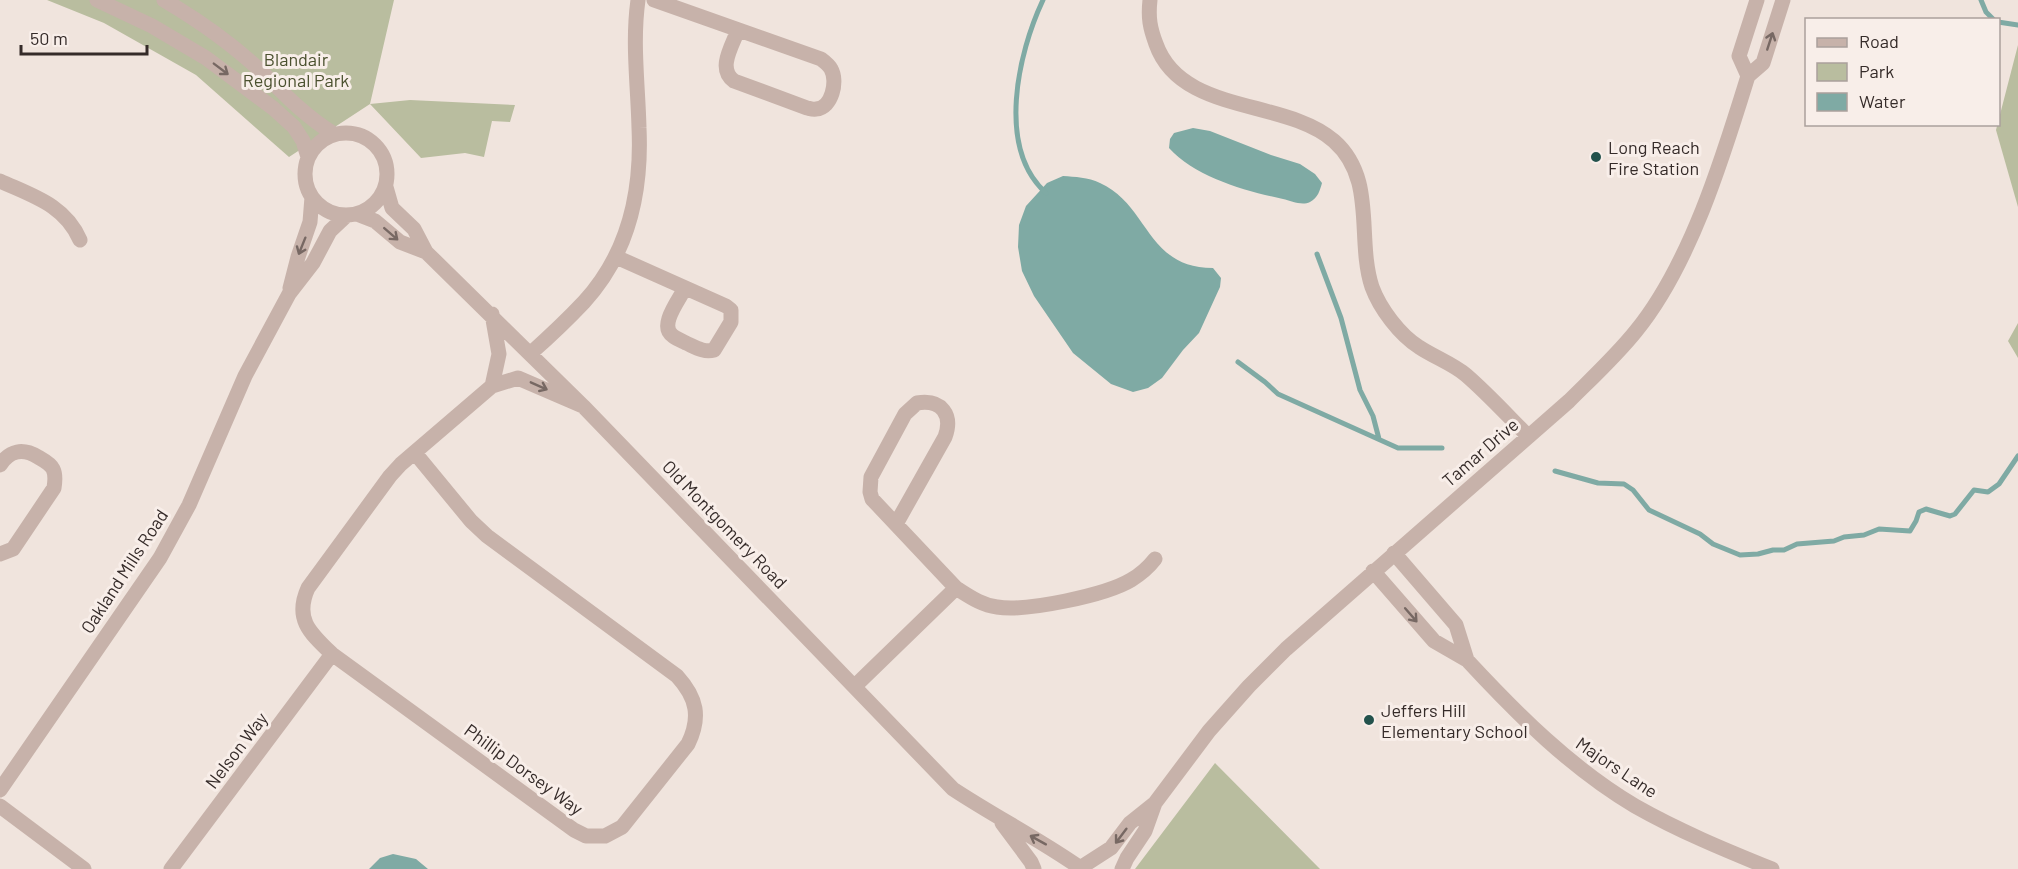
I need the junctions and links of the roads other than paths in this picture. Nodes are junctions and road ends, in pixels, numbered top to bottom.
1 (97, 0) edge
2 (164, 0) edge
3 (638, 0) edge
4 (654, 0) edge
5 (1150, 0) edge
6 (1757, 0) edge
7 (1783, 0) edge
8 (738, 30) junction
9 (1748, 76) junction
10 (334, 134) junction
11 (308, 157) junction
12 (0, 181) edge
13 (386, 187) junction
14 (312, 197) junction
15 (352, 215) junction
16 (80, 240) dead end
17 (426, 252) junction
18 (616, 257) junction
19 (684, 288) junction
20 (289, 294) junction
21 (492, 315) junction
22 (531, 353) junction
23 (492, 386) junction
24 (584, 406) junction
25 (1528, 436) junction
26 (415, 453) junction
27 (0, 465) edge
28 (896, 524) junction
29 (1394, 553) junction
30 (0, 554) edge
31 (1155, 559) dead end
32 (1373, 571) junction
33 (956, 588) junction
34 (332, 654) junction
35 (1467, 660) junction
36 (855, 686) junction
37 (0, 790) edge
38 (1155, 803) junction
39 (0, 806) edge
40 (998, 819) junction
41 (1078, 867) edge
42 (84, 869) edge
43 (171, 869) edge
44 (1034, 869) edge
45 (1122, 869) edge
46 (1772, 869) edge

1 -> 11 street
2 - 10 street
3 - 18 street
4 - 8 street
5 - 25 street
6 - 9 street
9 -> 7 street, Tamar Drive
8 - 8 street
9 - 25 street, Tamar Drive
10 - 11 street
10 - 13 street
11 - 14 street
12 - 16 street
13 - 15 street
13 - 17 street, Old Montgomery Road
14 - 15 street
14 -> 20 street, Oakland Mills Road
15 -> 17 street, Old Montgomery Road
15 - 20 street, Oakland Mills Road
17 - 21 street, Old Montgomery Road
18 - 19 street
18 - 22 street
19 - 19 street
20 - 37 street, Oakland Mills Road
21 - 22 street, Old Montgomery Road
21 - 23 street
22 - 24 street, Old Montgomery Road
23 -> 24 street, Phillip Dorsey Way
23 - 26 street, Phillip Dorsey Way
24 - 36 street, Old Montgomery Road
25 - 29 street, Tamar Drive
26 - 34 street, Phillip Dorsey Way
26 - 34 street, Phillip Dorsey Way
27 - 30 street
28 - 28 street
28 - 33 street
29 - 32 street, Tamar Drive
29 - 35 street, Majors Lane
31 - 33 street
32 -> 35 street, Majors Lane
32 - 38 street, Tamar Drive
33 - 36 street
34 - 43 street, Nelson Way
35 - 46 street, Majors Lane
36 - 40 street, Old Montgomery Road
38 -> 41 street, Tamar Drive
38 - 45 street, Tamar Drive
39 - 42 street
41 -> 40 street, Old Montgomery Road
40 - 44 street, Old Montgomery Road

